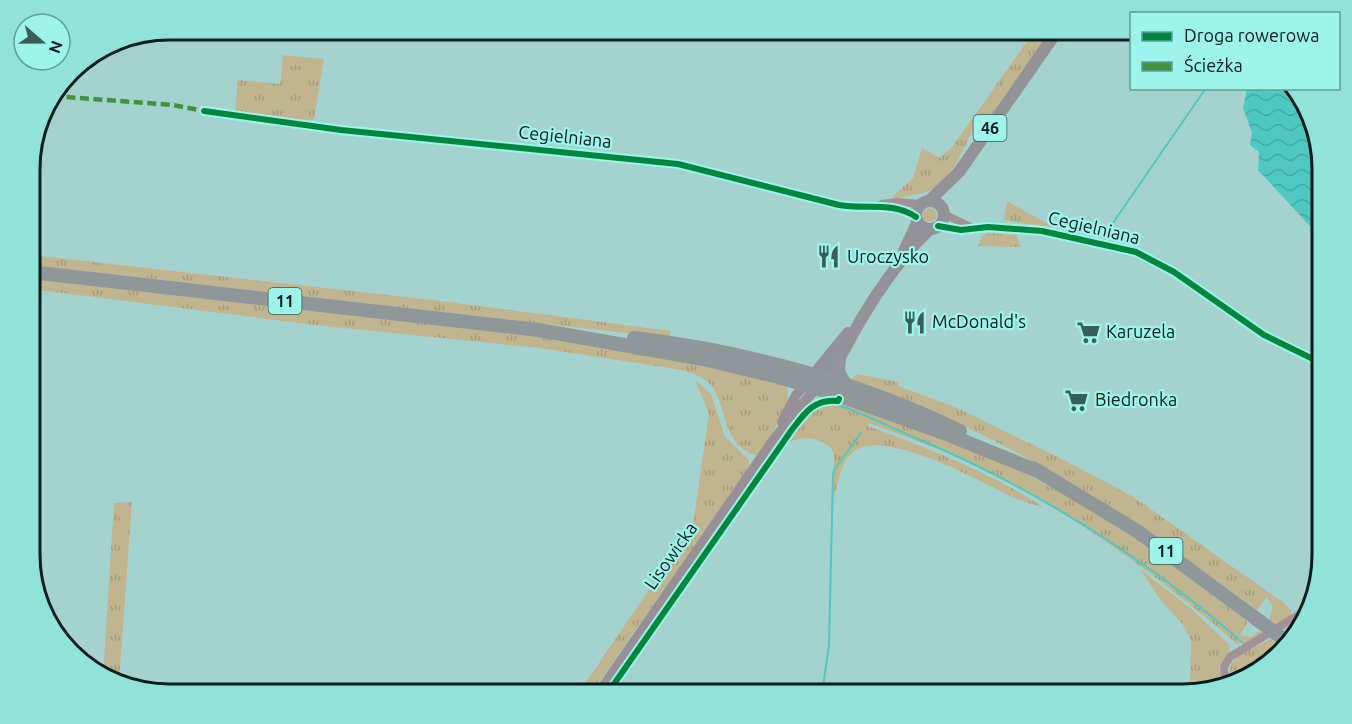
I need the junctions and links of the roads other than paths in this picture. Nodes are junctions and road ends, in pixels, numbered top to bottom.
1 (1051, 40) edge
2 (204, 111) dead end
3 (959, 172) junction
4 (925, 203) junction
5 (875, 207) junction
6 (917, 219) junction
7 (938, 220) junction
8 (975, 228) junction
9 (896, 269) junction
10 (41, 273) edge
11 (862, 317) junction
12 (1312, 358) edge
13 (839, 359) junction
14 (815, 382) junction
15 (847, 387) junction
16 (1040, 472) junction
17 (1295, 617) edge
18 (1282, 638) edge
19 (1225, 676) edge
20 (605, 684) edge

1 - 3 main road, 46
2 - 5 street, Cegielniana
3 - 4 main road, 46
3 - 7 main road, 46
4 - 5 street, Cegielniana
4 - 6 main road, 46
4 - 7 main road
5 - 6 street, Cegielniana
6 - 7 main road
6 - 9 main road, Lisowicka / 46
7 - 8 street, Cegielniana
7 - 8 street, Cegielniana
7 - 9 main road, Lisowicka / 46
8 - 12 street, Cegielniana
9 - 11 main road, Lisowicka / 46
10 - 14 highway, 11
11 - 13 main road, Lisowicka / 46
11 - 14 main road, Lisowicka / 46
13 - 14 main road, Lisowicka / 46
13 - 15 highway
14 - 15 highway, 11
14 - 16 highway, 11
14 - 20 main road, Lisowicka
15 - 16 highway, 11
16 - 18 highway, 11, bridge
17 - 19 street

